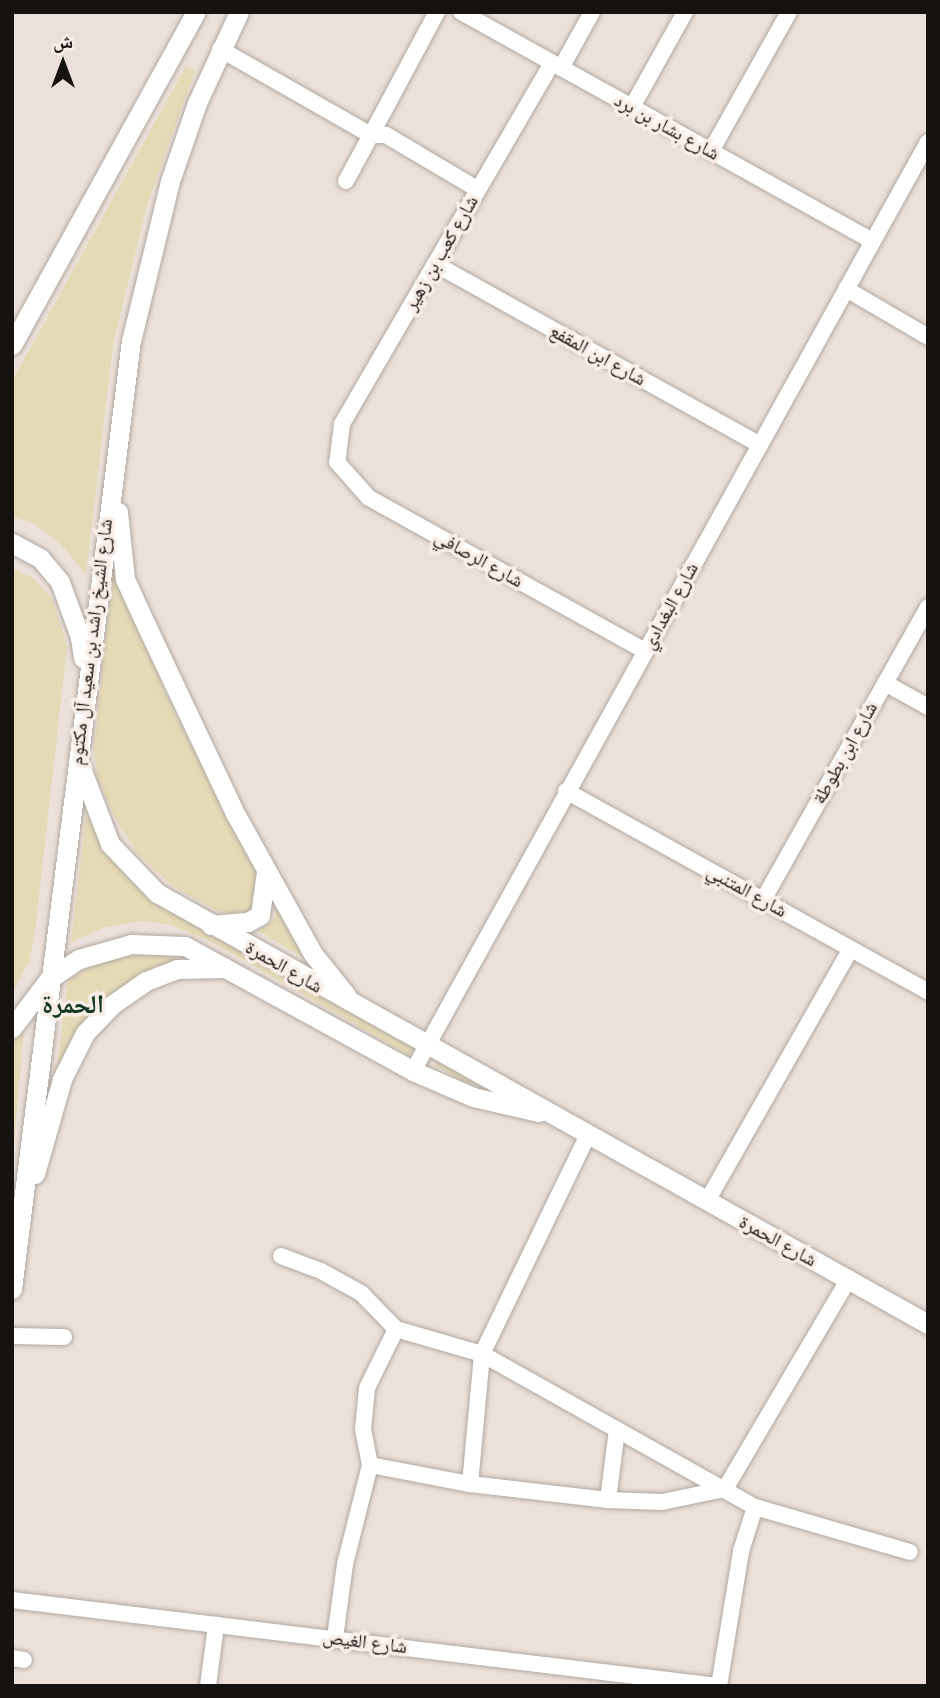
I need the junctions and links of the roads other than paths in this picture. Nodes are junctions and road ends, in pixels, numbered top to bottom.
1 (195, 12) edge
2 (239, 12) edge
3 (437, 12) edge
4 (592, 12) edge
5 (685, 12) edge
6 (789, 12) edge
7 (466, 14) edge
8 (220, 49) junction
9 (557, 66) junction
10 (632, 107) junction
11 (371, 135) junction
12 (928, 142) edge
13 (711, 151) junction
14 (346, 181) dead end
15 (477, 188) junction
16 (873, 241) junction
17 (435, 264) junction
18 (846, 289) junction
19 (928, 337) edge
20 (12, 345) edge
21 (117, 440) junction
22 (336, 445) joint
23 (760, 445) junction
24 (12, 543) edge
25 (928, 607) edge
26 (646, 651) junction
27 (885, 682) junction
28 (86, 687) junction
29 (928, 707) edge
30 (76, 756) junction
31 (566, 791) junction
32 (266, 864) junction
33 (763, 900) junction
34 (210, 925) junction
35 (850, 949) junction
36 (235, 970) junction
37 (49, 979) junction
38 (928, 992) edge
39 (362, 1011) junction
40 (12, 1028) edge
41 (426, 1044) junction
42 (412, 1071) junction
43 (556, 1116) junction
44 (588, 1135) junction
45 (707, 1201) junction
46 (19, 1229) junction
47 (281, 1256) dead end
48 (848, 1280) junction
49 (12, 1289) edge
50 (928, 1324) edge
51 (396, 1329) junction
52 (12, 1336) edge
53 (64, 1337) dead end
54 (482, 1354) junction
55 (617, 1430) junction
56 (370, 1465) junction
57 (470, 1484) junction
58 (725, 1489) junction
59 (608, 1500) junction
60 (755, 1507) junction
61 (910, 1552) dead end
62 (12, 1600) edge
63 (216, 1625) junction
64 (335, 1638) junction
65 (208, 1686) edge
66 (718, 1686) edge

1 - 20 street
2 - 8 street, شارع الشيخ راشد بن سعيد آل مكتوم
3 - 11 street
4 - 9 street, شارع كعب بن زهير
5 - 10 street
6 - 13 street
7 - 9 street, شارع بشار بن برد
8 - 11 street
8 - 21 street, شارع الشيخ راشد بن سعيد آل مكتوم
9 - 10 street, شارع بشار بن برد
9 - 15 street, شارع كعب بن زهير
10 - 13 street, شارع بشار بن برد
11 - 14 street
11 - 15 street
12 - 16 street, شارع البغدادي
13 - 16 street, شارع بشار بن برد
15 - 17 street, شارع كعب بن زهير
16 - 18 street, شارع البغدادي
17 - 22 street, شارع كعب بن زهير
17 - 23 street, شارع ابن المقفع
18 - 19 street
18 - 23 street, شارع البغدادي
21 - 28 street, شارع الشيخ راشد بن سعيد آل مكتوم
21 - 32 street
22 - 26 street, شارع الرصافي
23 - 26 street, شارع البغدادي
24 - 28 street
25 - 27 street, شارع ابن بطوطة
26 - 31 street, شارع البغدادي
27 - 29 street
27 - 33 street, شارع ابن بطوطة
28 - 30 street, شارع الشيخ راشد بن سعيد آل مكتوم
30 - 34 street, شارع الحمرة
30 - 37 street, شارع الشيخ راشد بن سعيد آل مكتوم
31 - 33 street, شارع المتنبي
31 - 41 street, شارع البغدادي
32 - 34 street
32 - 39 street
33 - 35 street, شارع المتنبي
34 - 39 street, شارع الحمرة
35 - 38 street, شارع المتنبي
35 - 45 street
36 - 37 street, شارع الحمرة
36 - 42 street, شارع الحمرة
36 - 46 street
37 - 40 street
37 - 46 street, شارع الشيخ راشد بن سعيد آل مكتوم
39 - 41 street, شارع الحمرة
41 - 42 street, شارع البغدادي
41 - 43 street, شارع الحمرة
42 - 43 street, شارع الحمرة
43 - 44 street, شارع الحمرة
44 - 45 street, شارع الحمرة
44 - 54 street
45 - 48 street, شارع الحمرة
46 - 49 street, شارع الشيخ راشد بن سعيد آل مكتوم
47 - 51 street
48 - 50 street, شارع الحمرة
48 - 58 street
51 - 54 street
51 - 56 street
52 - 53 street
54 - 55 street
54 - 57 street
55 - 58 street
55 - 59 street
56 - 57 street
56 - 64 street
57 - 59 street
58 - 59 street
58 - 60 street
60 - 61 street
60 - 66 street
62 - 63 street, شارع الغيص
63 - 64 street, شارع الغيص
63 - 65 street
64 - 66 street, شارع الغيص

